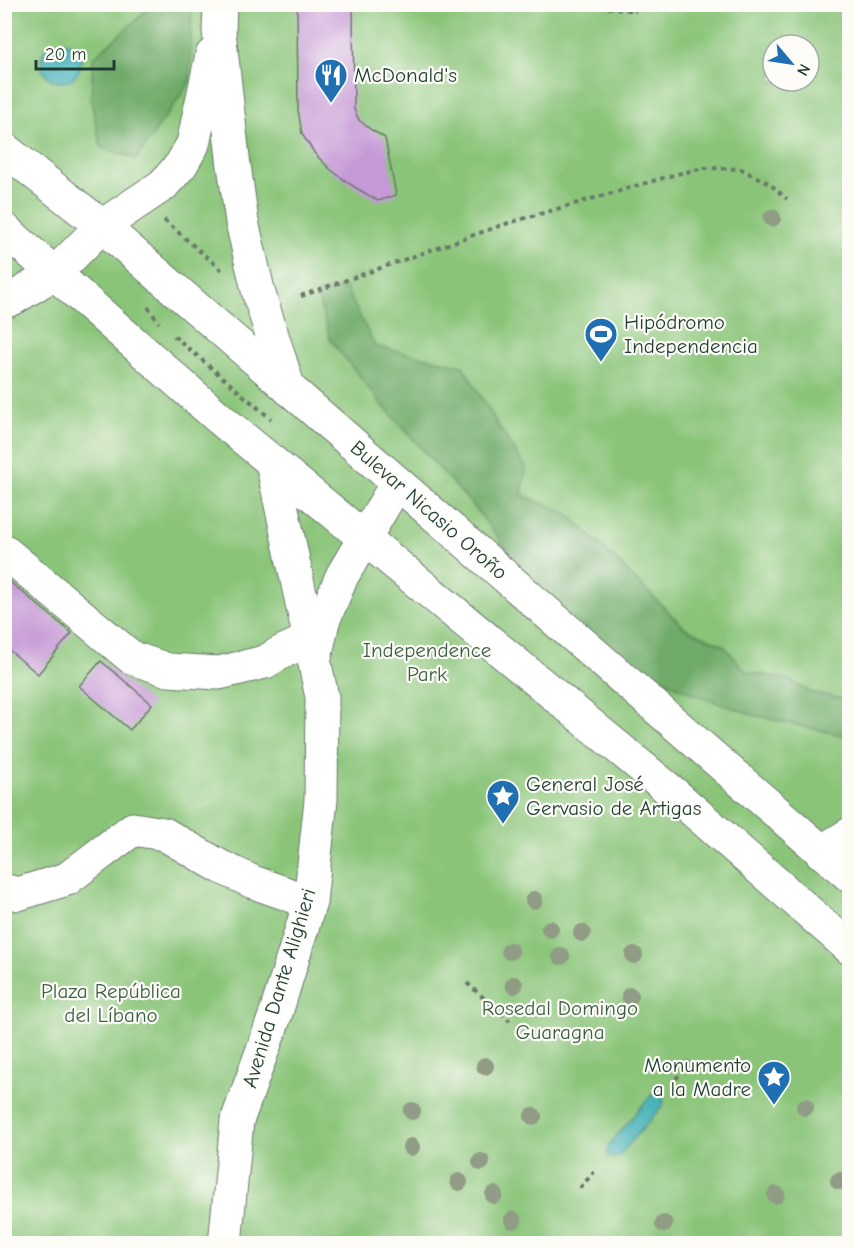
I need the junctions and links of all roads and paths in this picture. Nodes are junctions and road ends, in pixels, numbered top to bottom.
1 (581, 4) edge
2 (636, 11) dead end
3 (220, 18) edge
4 (4, 149) edge
5 (787, 199) dead end
6 (161, 218) dead end
7 (102, 226) junction
8 (4, 229) edge
9 (55, 273) junction
10 (229, 277) dead end
11 (301, 296) dead end
12 (4, 302) edge
13 (289, 389) junction
14 (272, 462) junction
15 (397, 483) junction
16 (365, 537) junction
17 (4, 551) edge
18 (312, 649) junction
19 (849, 834) edge
20 (821, 852) junction
21 (849, 876) edge
22 (4, 890) edge
23 (309, 902) junction
24 (849, 948) edge
25 (467, 982) dead end
26 (510, 1021) dead end
27 (690, 1060) dead end
28 (676, 1079) dead end
29 (594, 1172) dead end
30 (580, 1188) dead end
31 (225, 1244) edge

1 - 2 path
3 - 7 main road
3 - 13 main road
4 - 7 main road, Bulevar Nicasio Oroño
5 - 11 path
6 - 10 path
7 - 9 main road
7 - 13 main road, Bulevar Nicasio Oroño
8 - 9 main road
9 - 12 main road
9 - 14 main road
13 - 15 main road, Bulevar Nicasio Oroño
14 - 16 main road
14 - 18 main road, Avenida Dante Alighieri
15 - 16 main road, Avenida Dante Alighieri
15 - 20 main road, Bulevar Nicasio Oroño
16 - 18 main road, Avenida Dante Alighieri
16 - 24 main road
17 - 18 main road
18 - 23 main road, Avenida Dante Alighieri
19 - 20 main road
20 - 21 main road, Bulevar Nicasio Oroño
22 - 23 main road
23 - 31 main road, Avenida Dante Alighieri
25 - 26 path
27 - 28 path
29 - 30 path

